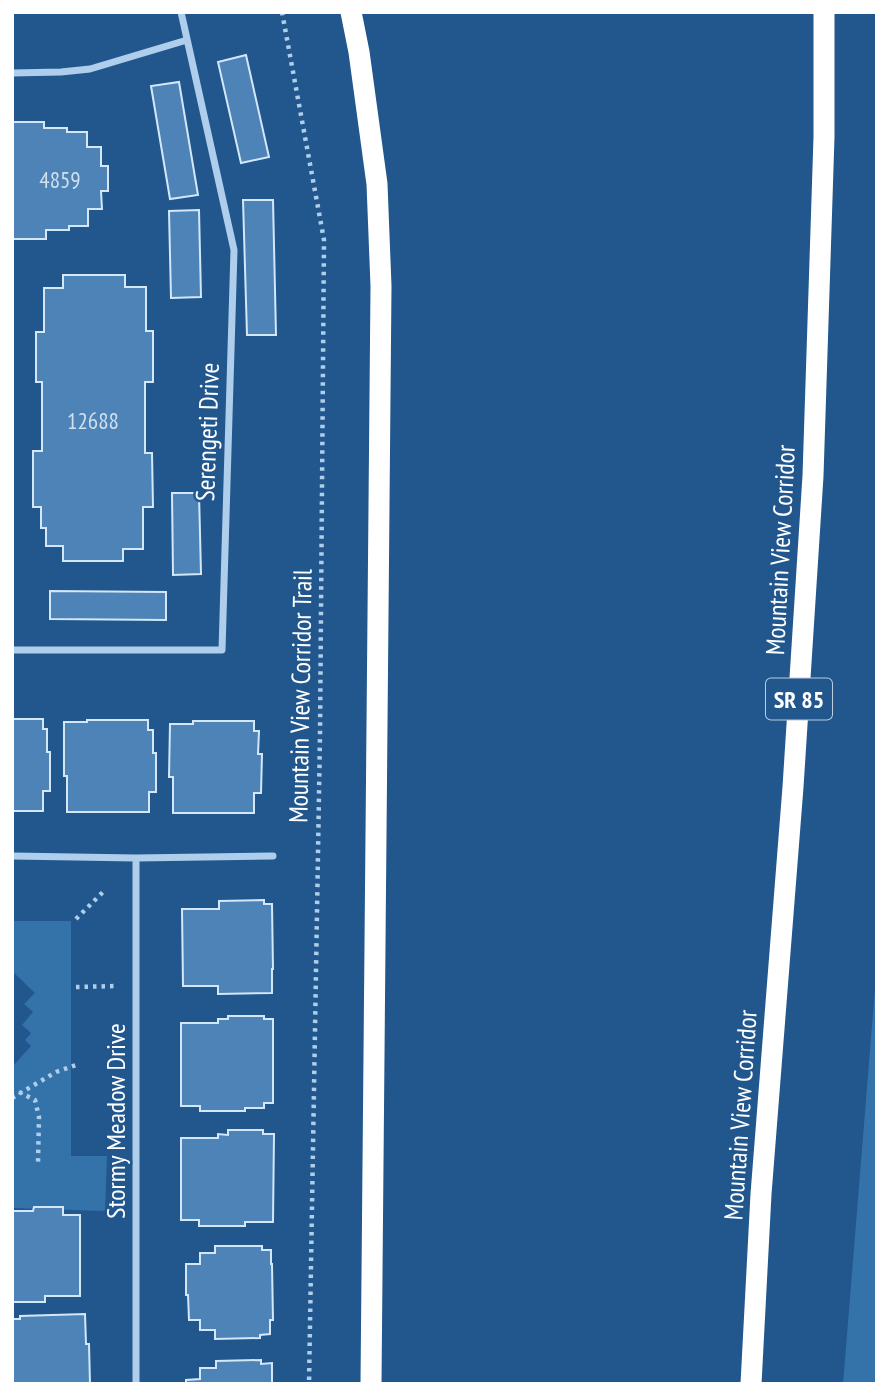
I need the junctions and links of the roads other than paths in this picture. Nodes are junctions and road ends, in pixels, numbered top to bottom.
1 (181, 12) edge
2 (351, 12) edge
3 (824, 12) edge
4 (187, 40) junction
5 (12, 73) edge
6 (12, 650) edge
7 (12, 856) edge
8 (273, 856) dead end
9 (136, 858) junction
10 (136, 1384) edge
11 (371, 1384) edge
12 (751, 1384) edge

1 - 4 street, Serengeti Drive
2 - 11 highway
3 - 12 highway, Mountain View Corridor / SR 85
4 - 5 street
4 - 6 street, Serengeti Drive
7 - 9 street
8 - 9 street
9 - 10 street, Stormy Meadow Drive

